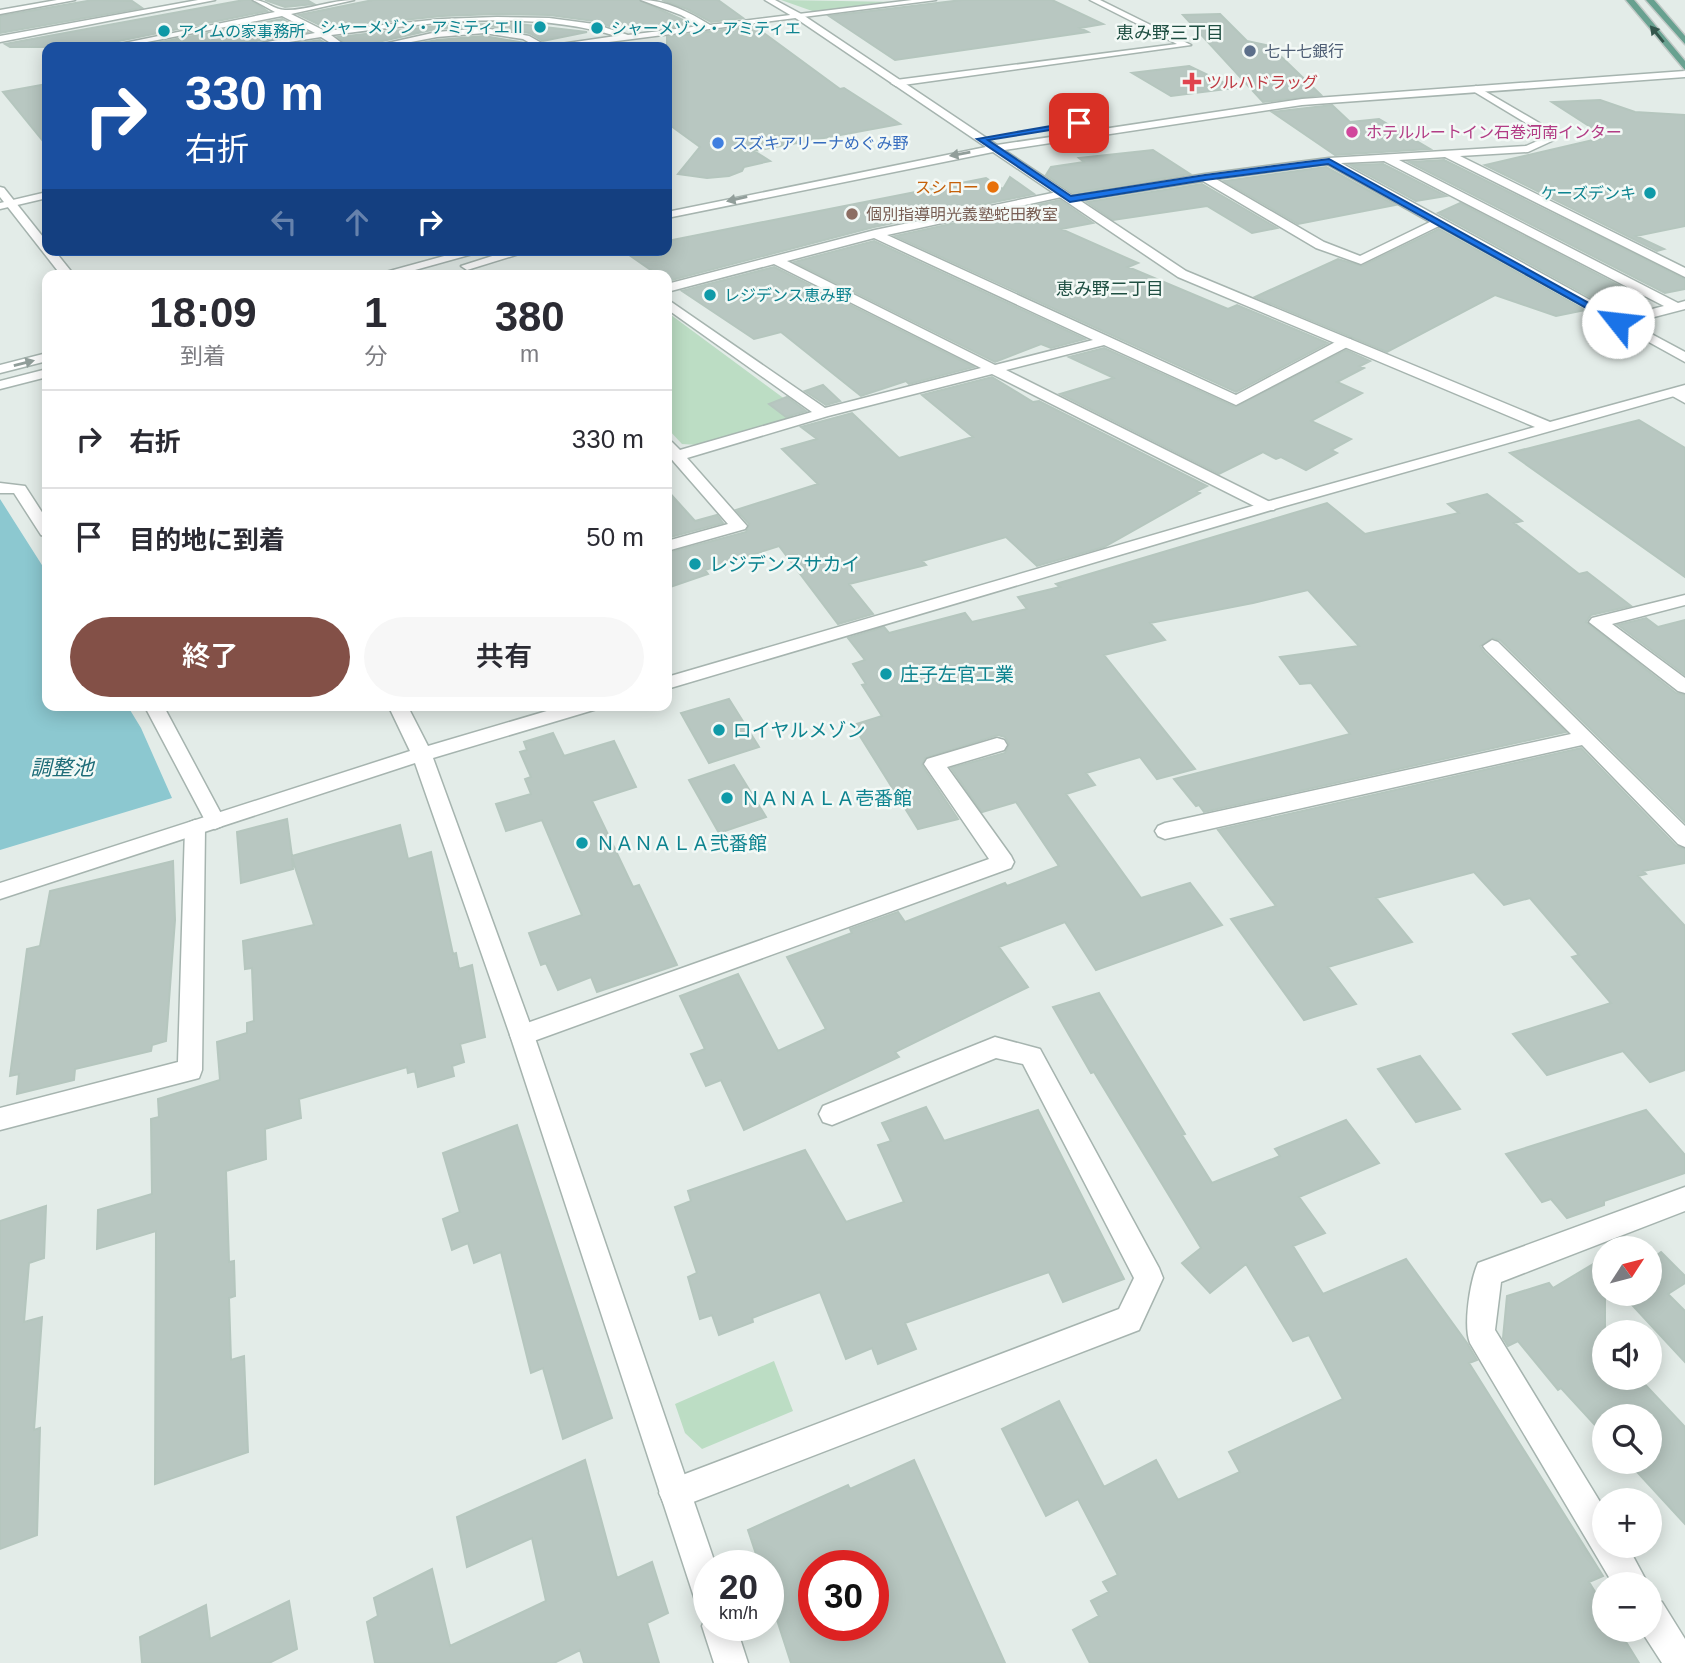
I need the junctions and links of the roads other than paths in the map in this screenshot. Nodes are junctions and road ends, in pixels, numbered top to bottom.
1 (71, 0) edge
2 (211, 0) edge
3 (257, 0) edge
4 (350, 0) edge
5 (645, 0) edge
6 (769, 0) edge
7 (932, 0) edge
8 (1094, 0) edge
9 (1630, 0) edge
10 (1650, 0) edge
11 (542, 10) dead end
12 (0, 12) edge
13 (284, 13) junction
14 (413, 13) dead end
15 (800, 17) junction
16 (709, 28) junction
17 (320, 32) junction
18 (629, 38) junction
19 (0, 39) edge
20 (1685, 41) edge
21 (135, 42) edge
22 (269, 42) edge
23 (335, 42) edge
24 (399, 42) edge
25 (532, 42) edge
26 (594, 42) edge
27 (1685, 68) edge
28 (1685, 74) edge
29 (896, 83) junction
30 (1476, 89) junction
31 (981, 139) junction
32 (994, 148) junction
33 (1447, 154) junction
34 (892, 156) dead end
35 (1386, 158) junction
36 (1329, 161) junction
37 (1205, 177) junction
38 (742, 187) dead end
39 (0, 190) edge
40 (42, 196) edge
41 (1066, 196) junction
42 (672, 204) edge
43 (5, 205) edge
44 (672, 214) edge
45 (1439, 222) junction
46 (875, 234) junction
47 (42, 244) edge
48 (53, 256) edge
49 (457, 256) edge
50 (503, 256) edge
51 (774, 259) junction
52 (64, 270) edge
53 (401, 270) edge
54 (451, 270) edge
55 (1685, 273) edge
56 (672, 287) edge
57 (1681, 306) edge
58 (672, 307) edge
59 (1618, 322) junction
60 (1102, 341) junction
61 (1346, 342) junction
62 (42, 358) edge
63 (1685, 358) edge
64 (0, 369) edge
65 (995, 370) junction
66 (42, 374) edge
67 (1, 385) edge
68 (1681, 394) edge
69 (823, 413) junction
70 (1548, 427) junction
71 (672, 450) edge
72 (0, 488) edge
73 (1268, 507) junction
74 (42, 524) edge
75 (672, 545) edge
76 (1685, 600) edge
77 (1492, 646) dead end
78 (672, 682) edge
79 (1685, 687) edge
80 (156, 711) edge
81 (400, 711) edge
82 (569, 711) edge
83 (1586, 737) junction
84 (997, 745) dead end
85 (422, 754) junction
86 (205, 824) junction
87 (1165, 831) dead end
88 (1685, 839) edge
89 (0, 891) edge
90 (522, 1035) junction
91 (832, 1114) dead end
92 (0, 1119) edge
93 (1685, 1199) edge
94 (676, 1493) junction
95 (1592, 1518) edge
96 (695, 1550) edge
97 (1662, 1633) edge
98 (724, 1641) edge
99 (731, 1663) edge
100 (1681, 1663) edge

1 - 12 street
2 - 19 street
3 - 13 street
4 - 13 street
5 - 16 street
6 - 15 street
7 - 15 street
8 - 29 street
27 -> 9 main road
10 - 20 main road
11 - 18 street
13 - 17 street
13 - 21 street
14 - 17 street
15 - 16 street
15 - 29 street
16 - 18 street
17 - 22 street
17 - 23 street
18 - 26 street
24 - 25 street
27 - 31 street
28 - 30 street
29 - 31 street
30 - 32 street
30 - 33 street
31 - 32 street
31 - 34 street
32 - 41 street
32 -> 44 street
33 - 35 street
33 - 55 street
35 - 36 street
35 - 57 street
36 - 37 street
36 - 45 street
37 - 41 street
37 - 45 street
38 - 42 street
39 - 43 street
40 - 43 street
41 - 46 street
41 - 61 street
43 - 47 street
45 - 59 street
46 - 51 street
46 - 60 street
48 - 52 street
49 - 53 street
50 - 54 street
51 - 56 street
51 - 65 street
57 - 59 street
58 - 69 street
59 - 63 street
60 - 61 street
60 - 65 street
61 - 70 street
64 -> 62 street
65 - 69 street
65 - 73 street
66 - 67 street
68 - 70 street
69 - 71 street
70 - 73 street
71 - 75 street
72 - 74 street
73 - 78 street
76 - 79 street
77 - 83 street
80 - 86 street
81 - 85 street
82 - 85 street
83 - 87 street
83 - 88 street
84 - 90 street
85 - 86 street
85 - 90 street
86 - 89 street
86 - 92 street
90 - 94 street
91 - 94 street
93 - 95 street
94 - 96 street
97 - 100 street
98 - 99 street

